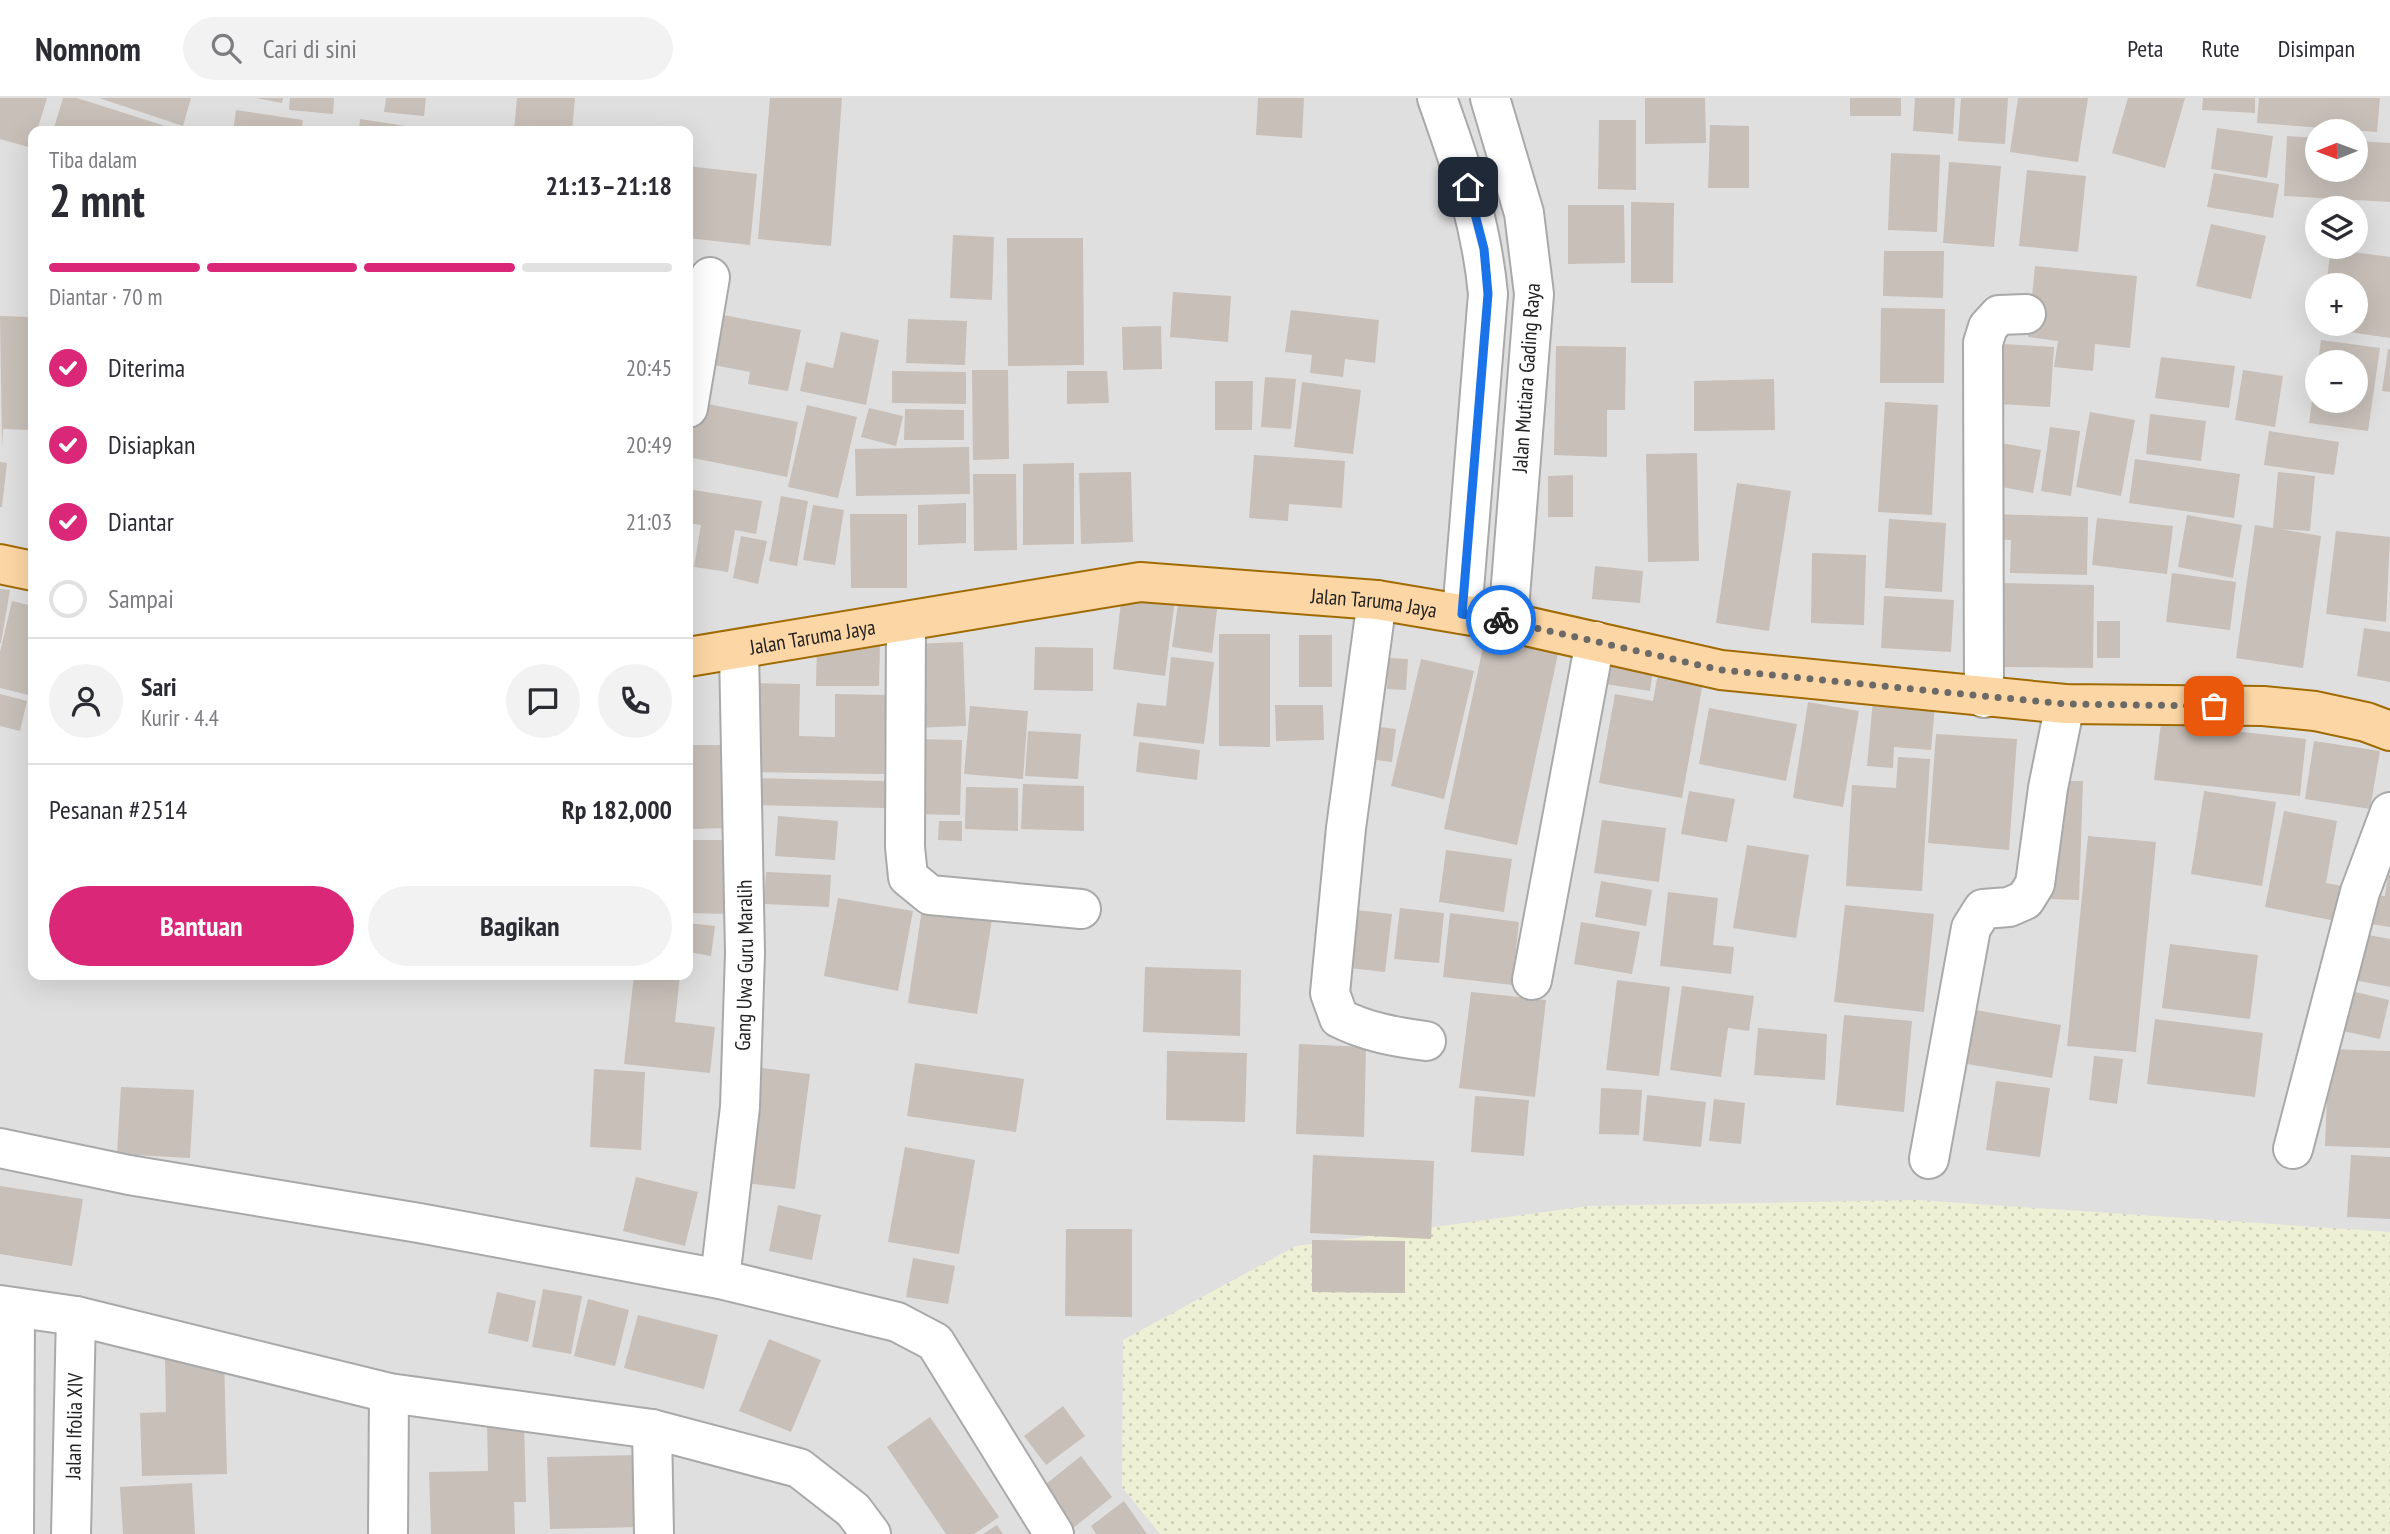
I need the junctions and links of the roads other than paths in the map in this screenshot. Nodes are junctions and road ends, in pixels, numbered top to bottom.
1 (1437, 98) edge
2 (1490, 98) edge
3 (710, 277) dead end
4 (1488, 294) junction
5 (1534, 294) junction
6 (2026, 314) dead end
7 (693, 378) edge
8 (0, 564) edge
9 (28, 571) edge
10 (1377, 600) junction
11 (1462, 614) junction
12 (906, 622) junction
13 (1508, 622) junction
14 (1595, 641) junction
15 (739, 650) junction
16 (693, 656) edge
17 (1984, 698) junction
18 (2065, 704) junction
19 (2390, 731) edge
20 (2390, 811) edge
21 (1081, 909) dead end
22 (1532, 980) dead end
23 (1426, 1041) dead end
24 (0, 1148) edge
25 (2293, 1149) dead end
26 (1929, 1159) dead end
27 (720, 1279) junction
28 (8, 1307) edge
29 (76, 1316) junction
30 (389, 1393) junction
31 (652, 1429) junction
32 (15, 1534) edge
33 (71, 1534) edge
34 (388, 1534) edge
35 (654, 1534) edge
36 (871, 1534) edge
37 (1054, 1534) edge

1 - 4 street
2 - 5 street, Jalan Mutiara Gading Raya
3 - 7 street
4 - 5 street
4 - 11 street
5 - 13 street, Jalan Mutiara Gading Raya
6 - 17 street
8 - 9 main road
10 - 11 main road, Jalan Taruma Jaya
10 - 12 main road, Jalan Taruma Jaya
10 - 23 street
11 - 13 main road, Jalan Taruma Jaya
12 - 15 main road, Jalan Taruma Jaya
12 - 21 street
13 - 14 main road, Jalan Taruma Jaya
14 - 17 main road, Jalan Taruma Jaya
14 - 22 street
15 - 16 main road, Jalan Taruma Jaya
15 - 27 street, Gang Uwa Guru Maralih
17 - 18 main road, Jalan Taruma Jaya
18 - 19 main road, Jalan Taruma Jaya
18 - 26 street
20 - 25 street
24 - 27 street
27 - 37 street
28 - 29 street
28 - 32 street
29 - 30 street
29 - 33 street, Jalan Ifolia XIV
30 - 31 street
30 - 34 street
31 - 35 street
31 - 36 street

